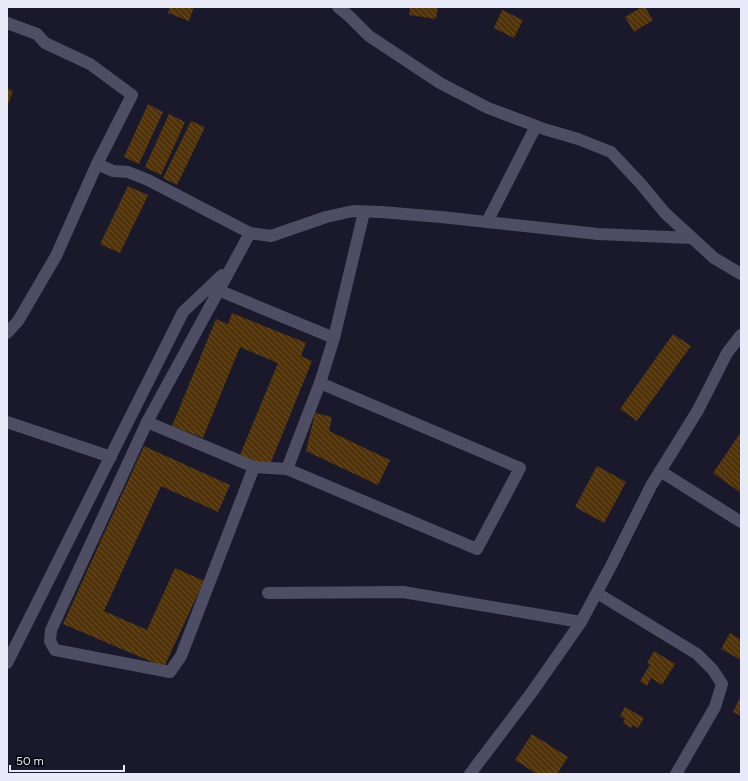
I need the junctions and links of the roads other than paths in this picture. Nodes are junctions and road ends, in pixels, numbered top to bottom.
1 (338, 7) edge
2 (7, 23) edge
3 (536, 126) junction
4 (97, 164) junction
5 (364, 212) junction
6 (487, 222) junction
7 (250, 233) junction
8 (692, 238) junction
9 (232, 266) junction
10 (741, 274) edge
11 (218, 290) junction
12 (7, 333) edge
13 (741, 335) edge
14 (334, 338) junction
15 (320, 382) junction
16 (7, 422) edge
17 (147, 422) junction
18 (110, 457) junction
19 (254, 466) junction
20 (287, 469) junction
21 (660, 471) junction
22 (741, 522) edge
23 (268, 593) dead end
24 (597, 593) junction
25 (581, 622) junction
26 (7, 663) edge
27 (470, 774) edge
28 (676, 774) edge

1 - 3 street
2 - 4 street
3 - 6 street
3 - 8 street
4 - 7 street
4 - 12 street
5 - 6 street
5 - 7 street
5 - 14 street
6 - 8 street
7 - 9 street
8 - 10 street
9 - 11 street
9 - 18 street
11 - 14 street
11 - 17 street
13 - 21 street
14 - 15 street
15 - 20 street
15 - 20 street
16 - 18 street
17 - 19 street
17 - 19 street
18 - 26 street
19 - 20 street
21 - 22 street
21 - 24 street
23 - 25 street
24 - 25 street
24 - 28 street
25 - 27 street

